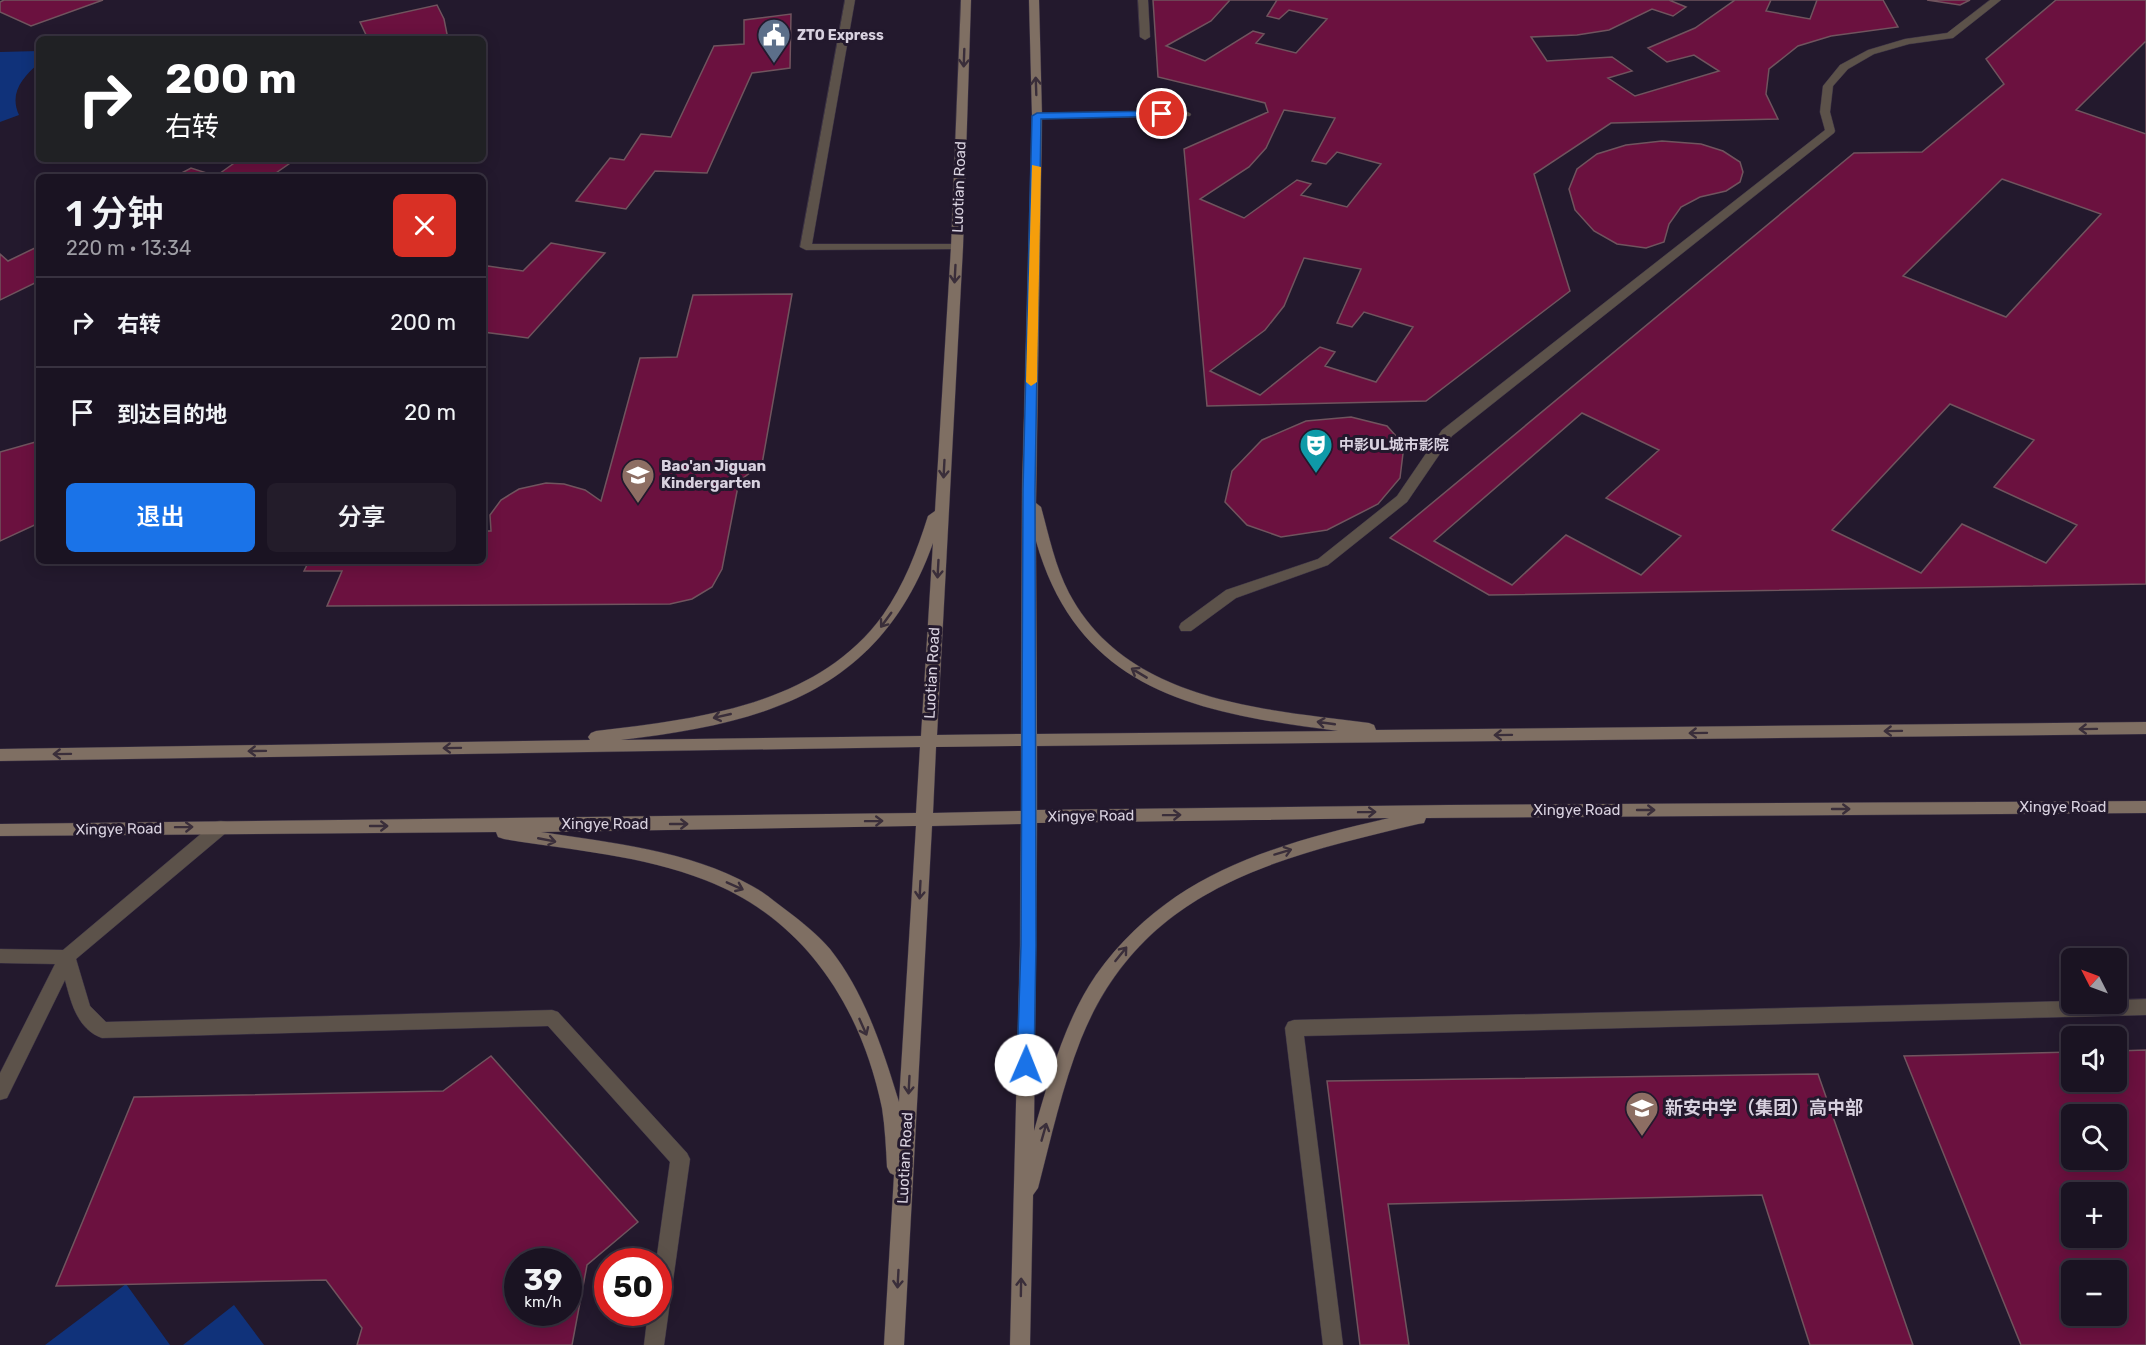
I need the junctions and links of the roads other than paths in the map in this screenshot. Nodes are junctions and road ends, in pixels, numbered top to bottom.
1 (850, 0) edge
2 (966, 0) edge
3 (1034, 0) edge
4 (1143, 0) edge
5 (1996, 0) edge
6 (1145, 37) dead end
7 (1186, 114) dead end
8 (1037, 116) junction
9 (957, 247) junction
10 (942, 490) junction
11 (1029, 490) junction
12 (1186, 627) dead end
13 (2146, 728) edge
14 (1425, 736) junction
15 (1029, 740) junction
16 (928, 742) junction
17 (510, 747) junction
18 (0, 755) edge
19 (2146, 807) edge
20 (1448, 811) junction
21 (1029, 817) junction
22 (924, 820) junction
23 (468, 825) junction
24 (221, 827) junction
25 (0, 830) edge
26 (0, 956) edge
27 (67, 957) junction
28 (2146, 1007) edge
29 (0, 1092) edge
30 (1022, 1208) junction
31 (902, 1210) junction
32 (654, 1345) edge
33 (894, 1345) edge
34 (1020, 1345) edge
35 (1333, 1345) edge

1 - 9 street
2 -> 9 main road, Luotian Road
8 -> 3 main road
4 - 6 street
5 - 12 street
7 - 8 street
8 - 11 main road
9 -> 10 main road, Luotian Road
10 -> 16 main road, Luotian Road
10 -> 17 main road
14 -> 11 main road
11 - 15 main road
13 -> 14 main road
14 - 15 main road
15 - 16 main road
15 - 21 main road
16 - 17 main road
16 - 22 main road, Luotian Road
17 -> 18 main road
20 -> 19 main road, Xingye Road
21 -> 20 main road, Xingye Road
30 -> 20 main road
21 - 22 main road, Xingye Road
21 - 30 main road
23 -> 22 main road, Xingye Road
22 -> 31 main road, Luotian Road
24 -> 23 main road, Xingye Road
23 -> 31 main road
25 -> 24 main road, Xingye Road
24 - 27 street
26 - 27 street
27 - 29 street
27 - 32 street
28 - 35 street
34 -> 30 main road
31 -> 33 main road, Luotian Road

